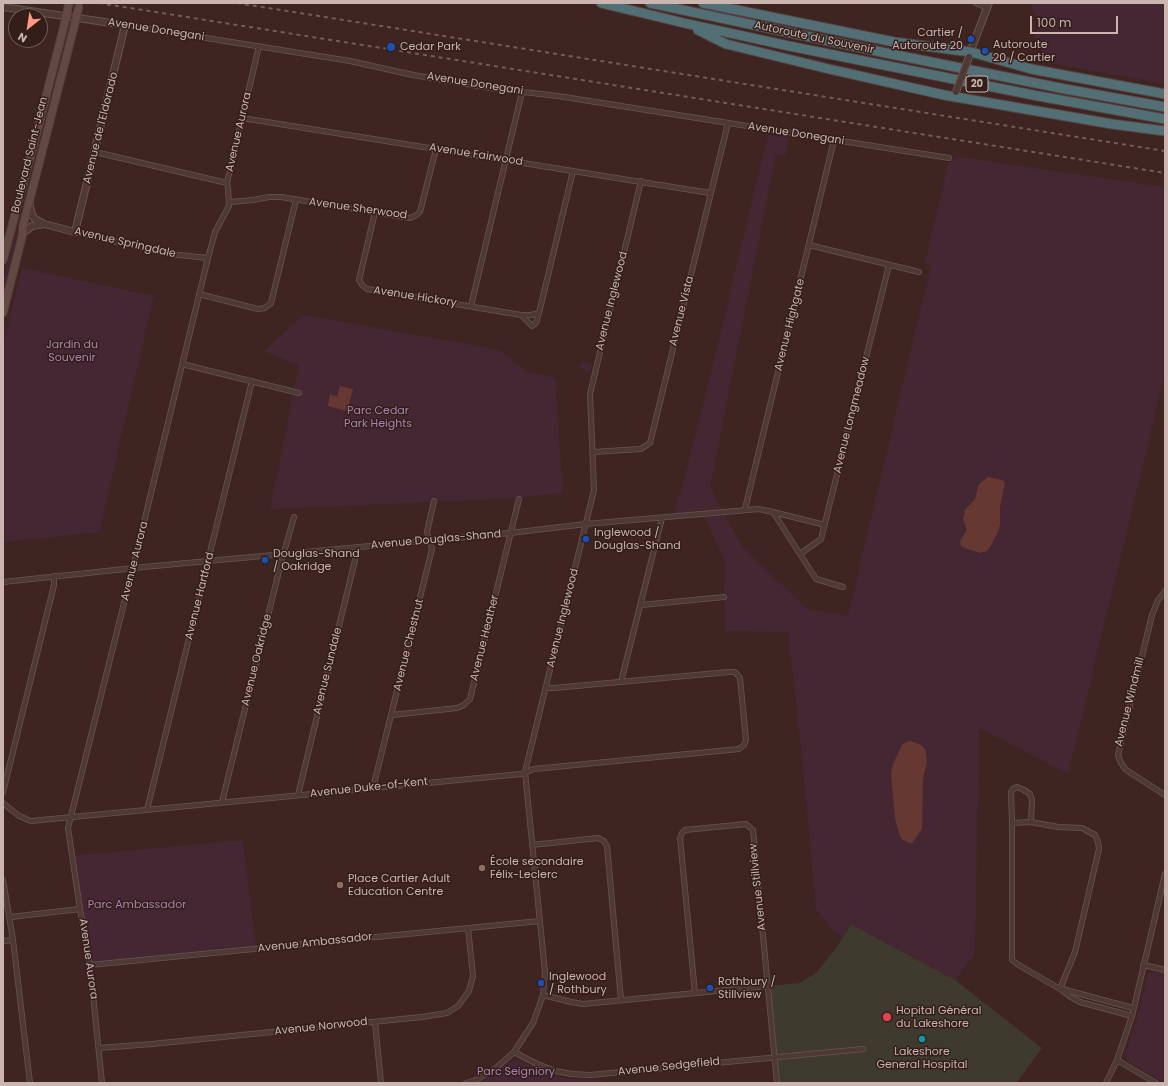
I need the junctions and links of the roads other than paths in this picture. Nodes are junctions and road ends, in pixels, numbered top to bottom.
1 (69, 3) edge
2 (80, 3) edge
3 (601, 3) edge
4 (650, 3) edge
5 (703, 3) edge
6 (976, 3) edge
7 (988, 5) edge
8 (3, 7) edge
9 (684, 23) junction
10 (126, 25) junction
11 (259, 46) junction
12 (970, 54) junction
13 (522, 92) junction
14 (955, 94) junction
15 (1165, 94) edge
16 (1165, 106) edge
17 (242, 118) junction
18 (1165, 119) edge
19 (728, 123) junction
20 (1165, 131) edge
21 (834, 140) junction
22 (436, 149) junction
23 (95, 152) junction
24 (948, 158) dead end
25 (506, 160) junction
26 (573, 171) junction
27 (641, 181) junction
28 (227, 183) junction
29 (710, 193) junction
30 (296, 200) junction
31 (30, 202) junction
32 (230, 202) junction
33 (375, 212) junction
34 (44, 224) junction
35 (75, 232) junction
36 (23, 233) junction
37 (809, 245) junction
38 (208, 258) junction
39 (3, 260) edge
40 (889, 265) junction
41 (919, 272) dead end
42 (199, 294) junction
43 (471, 306) junction
44 (3, 312) edge
45 (539, 313) junction
46 (521, 315) junction
47 (182, 364) junction
48 (252, 381) junction
49 (300, 393) dead end
50 (593, 452) junction
51 (519, 499) dead end
52 (434, 502) dead end
53 (745, 510) junction
54 (773, 512) junction
55 (294, 517) dead end
56 (662, 518) junction
57 (586, 524) junction
58 (825, 525) junction
59 (510, 533) junction
60 (430, 540) junction
61 (357, 547) junction
62 (284, 554) junction
63 (800, 554) junction
64 (208, 561) junction
65 (133, 568) junction
66 (54, 576) junction
67 (3, 582) edge
68 (843, 587) dead end
69 (1165, 591) edge
70 (724, 597) dead end
71 (641, 605) junction
72 (621, 682) junction
73 (546, 688) junction
74 (392, 715) junction
75 (525, 772) junction
76 (373, 788) junction
77 (3, 792) edge
78 (298, 795) junction
79 (1165, 795) edge
80 (3, 802) edge
81 (222, 802) junction
82 (147, 810) junction
83 (70, 818) junction
84 (1031, 822) junction
85 (1012, 823) junction
86 (532, 845) junction
87 (1165, 874) edge
88 (3, 880) edge
89 (1163, 895) edge
90 (80, 910) junction
91 (10, 916) junction
92 (540, 921) junction
93 (468, 928) junction
94 (3, 940) edge
95 (14, 940) junction
96 (90, 965) junction
97 (1143, 965) junction
98 (1165, 970) edge
99 (768, 986) junction
100 (1060, 989) junction
101 (695, 993) junction
102 (543, 995) junction
103 (621, 1000) junction
104 (1133, 1008) junction
105 (1132, 1016) junction
106 (375, 1022) junction
107 (99, 1048) junction
108 (863, 1049) dead end
109 (514, 1052) junction
110 (775, 1057) junction
111 (1117, 1060) junction
112 (30, 1083) edge
113 (102, 1083) edge
114 (381, 1083) edge
115 (466, 1083) edge
116 (777, 1083) edge
117 (1106, 1083) edge
118 (1156, 1083) edge

1 - 39 main road, Boulevard Saint-Jean, bridge
2 - 31 main road, Boulevard Saint-Jean, bridge
3 - 9 highway, Autoroute du Souvenir / 20
4 - 16 highway, Autoroute du Souvenir / 20
5 - 12 highway
6 - 7 street
7 - 12 street
8 - 10 street, Avenue Donegani
9 - 14 highway
9 - 18 highway, Autoroute du Souvenir / 20
10 - 11 street, Avenue Donegani
10 - 23 street, Avenue de l'Eldorado
11 - 13 street, Avenue Donegani
11 - 17 street, Avenue Aurora
12 - 14 street, bridge
12 - 15 highway
13 - 19 street, Avenue Donegani
13 - 25 street
14 - 20 highway
17 - 22 street, Avenue Fairwood
17 - 28 street, Avenue Aurora
19 - 21 street, Avenue Donegani
19 - 29 street, Avenue Vista
21 - 24 street, Avenue Donegani
21 - 37 street, Avenue Highgate
22 - 25 street, Avenue Fairwood
22 - 33 street, Avenue Sherwood
23 - 28 street
23 - 35 street, Avenue de l'Eldorado
25 - 26 street, Avenue Fairwood
25 - 43 street
26 - 27 street, Avenue Fairwood
26 - 45 street
27 - 29 street, Avenue Fairwood
27 - 50 street, Avenue Inglewood
28 - 32 street, Avenue Aurora
29 - 50 street, Avenue Vista
30 - 32 street, Avenue Sherwood
30 - 33 street, Avenue Sherwood
30 - 42 street
31 - 34 street
31 - 36 main road, Boulevard Saint-Jean
32 - 38 street, Avenue Aurora
33 - 43 street, Avenue Hickory
34 - 35 street, Avenue Springdale
34 - 36 street
35 - 38 street, Avenue Springdale
36 - 44 main road, Boulevard Saint-Jean
37 - 40 street
37 - 53 street, Avenue Highgate
38 - 42 street, Avenue Aurora
40 - 41 street
40 - 58 street, Avenue Longmeadow
42 - 47 street, Avenue Aurora
43 - 46 street, Avenue Hickory
45 - 46 street, Avenue Hickory
45 - 46 street, Avenue Hickory
47 - 48 street
47 - 65 street, Avenue Aurora
48 - 49 street
48 - 64 street, Avenue Hartford
50 - 57 street, Avenue Inglewood
51 - 59 street, Avenue Heather
52 - 60 street, Avenue Chestnut
53 - 54 street, Avenue Douglas-Shand
53 - 56 street, Avenue Douglas-Shand
54 - 58 street, Avenue Douglas-Shand
54 - 63 street
55 - 62 street, Avenue Oakridge
56 - 57 street, Avenue Douglas-Shand
56 - 71 street
57 - 59 street, Avenue Douglas-Shand
57 - 73 street, Avenue Inglewood
58 - 63 street, Avenue Longmeadow
59 - 60 street, Avenue Douglas-Shand
59 - 74 street, Avenue Heather
60 - 61 street, Avenue Douglas-Shand
60 - 74 street, Avenue Chestnut
61 - 62 street, Avenue Douglas-Shand
61 - 78 street, Avenue Sundale
62 - 64 street, Avenue Douglas-Shand
62 - 81 street, Avenue Oakridge
63 - 68 street
64 - 65 street, Avenue Douglas-Shand
64 - 82 street, Avenue Hartford
65 - 66 street, Avenue Douglas-Shand
65 - 83 street, Avenue Aurora
66 - 67 street, Avenue Douglas-Shand
66 - 77 street
69 - 79 street, Avenue Windmill
70 - 71 street
71 - 72 street
72 - 73 street
72 - 75 street, Avenue Duke-of-Kent
73 - 75 street, Avenue Inglewood
74 - 76 street, Avenue Chestnut
75 - 76 street, Avenue Duke-of-Kent
75 - 86 street, Avenue Inglewood
76 - 78 street, Avenue Duke-of-Kent
78 - 81 street, Avenue Duke-of-Kent
80 - 83 street, Avenue Duke-of-Kent
81 - 82 street, Avenue Duke-of-Kent
82 - 83 street, Avenue Duke-of-Kent
83 - 90 street, Avenue Aurora
84 - 85 street
84 - 85 street
84 - 100 street
85 - 100 street
86 - 92 street, Avenue Inglewood
86 - 103 street
87 - 89 street
88 - 91 street
89 - 97 street
90 - 91 street
90 - 96 street, Avenue Aurora
91 - 95 street
92 - 93 street, Avenue Ambassador
92 - 102 street, Avenue Inglewood
93 - 96 street, Avenue Ambassador
93 - 106 street, Avenue Norwood
94 - 95 street
95 - 112 street
96 - 107 street, Avenue Aurora
97 - 98 street
97 - 104 street
99 - 101 street
99 - 101 street, Avenue Stillview
99 - 110 street, Avenue Stillview
100 - 104 street
100 - 105 street
101 - 103 street
102 - 103 street
102 - 109 street, Avenue Inglewood
104 - 105 street
105 - 111 street
106 - 107 street, Avenue Norwood
106 - 114 street
107 - 113 street, Avenue Aurora
108 - 110 street, Avenue Sedgefield
109 - 110 street, Avenue Sedgefield
109 - 115 street
110 - 116 street, Avenue Stillview
111 - 117 street
111 - 118 street

